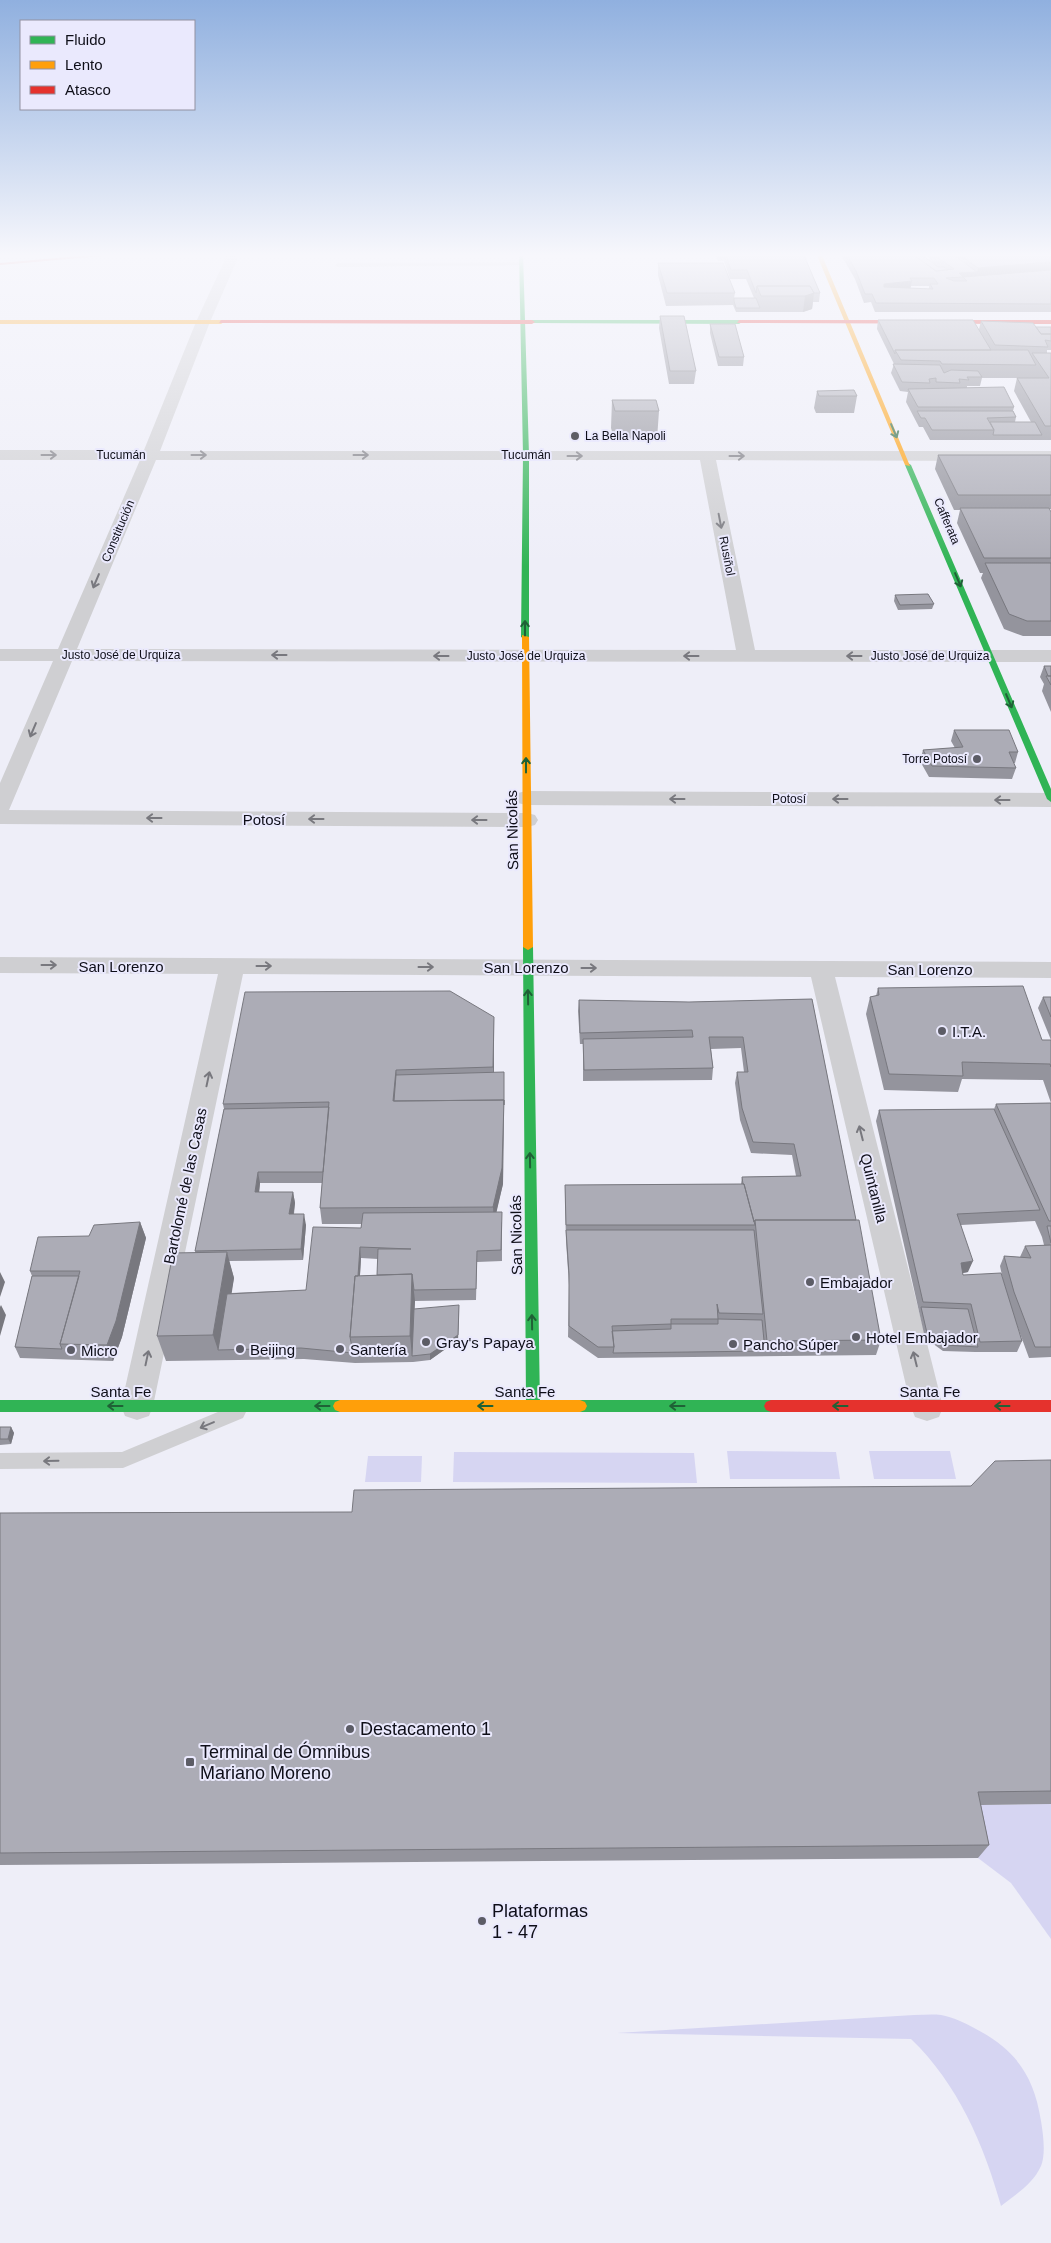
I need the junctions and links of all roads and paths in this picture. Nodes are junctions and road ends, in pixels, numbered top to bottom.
1 (189, 358) edge
2 (524, 358) edge
3 (862, 358) edge
4 (0, 455) edge
5 (150, 455) junction
6 (526, 456) junction
7 (708, 456) junction
8 (904, 456) junction
9 (1051, 456) edge
10 (0, 655) edge
11 (65, 655) junction
12 (525, 656) junction
13 (747, 656) junction
14 (990, 656) junction
15 (1051, 656) edge
16 (526, 798) junction
17 (1051, 800) edge
18 (0, 808) edge
19 (0, 818) edge
20 (528, 820) junction
21 (0, 965) edge
22 (232, 966) junction
23 (528, 967) junction
24 (821, 969) junction
25 (1051, 970) edge
26 (0, 1406) edge
27 (137, 1406) junction
28 (252, 1406) junction
29 (533, 1406) junction
30 (1051, 1406) edge
31 (927, 1407) junction
32 (0, 1462) edge

1 - 5 street, Constitución
2 - 6 main road, San Nicolás
3 -> 8 main road, Cafferata
4 -> 5 street, Tucumán
5 -> 6 street, Tucumán
5 -> 11 street, Constitución
6 -> 7 street, Tucumán
12 -> 6 main road, San Nicolás
7 -> 8 street, Tucumán
7 -> 13 street, Rusiñol
8 - 9 street, Tucumán
8 -> 14 main road, Cafferata
10 - 11 street, Justo José de Urquiza
12 -> 11 street, Justo José de Urquiza
11 -> 18 street, Constitución
13 -> 12 street, Justo José de Urquiza
16 -> 12 main road, San Nicolás
14 -> 13 street, Justo José de Urquiza
14 - 15 street, Justo José de Urquiza
14 -> 17 main road, Cafferata
17 -> 16 street, Potosí
16 - 20 main road, San Nicolás
20 -> 19 street, Potosí
20 - 23 main road, San Nicolás
21 -> 22 street, San Lorenzo
22 -> 23 street, San Lorenzo
27 -> 22 street, Bartolomé de las Casas
23 -> 24 street, San Lorenzo
29 -> 23 main road, San Nicolás
24 - 25 street, San Lorenzo
31 -> 24 street, Quintanilla
27 -> 26 main road, Santa Fe
27 - 28 main road, Santa Fe
29 -> 28 main road, Santa Fe
28 -> 32 lane
31 -> 29 main road, Santa Fe
30 -> 31 main road, Santa Fe

